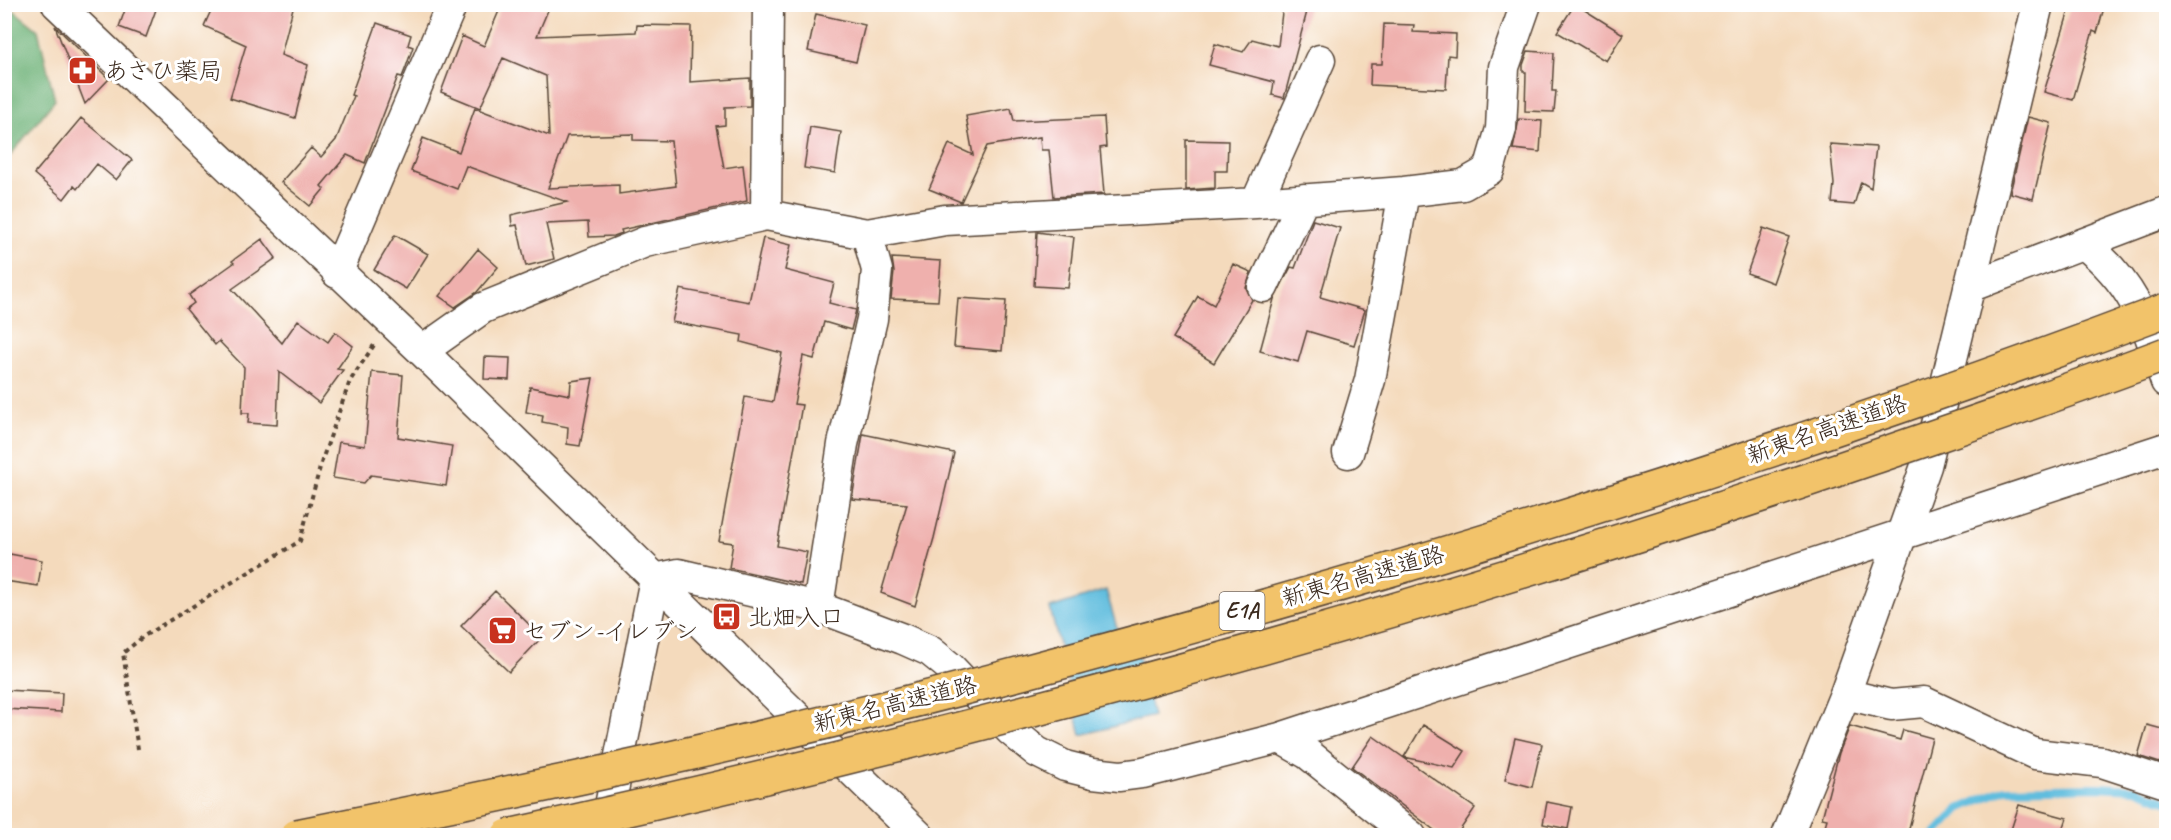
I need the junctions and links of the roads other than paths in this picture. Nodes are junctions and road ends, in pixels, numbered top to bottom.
1 (57, 4) edge
2 (452, 4) edge
3 (768, 4) edge
4 (1526, 4) edge
5 (2038, 4) edge
6 (1320, 60) dead end
7 (1404, 192) junction
8 (1304, 199) junction
9 (1256, 203) junction
10 (2166, 213) edge
11 (766, 215) junction
12 (867, 234) junction
13 (2084, 244) junction
14 (337, 273) junction
15 (1263, 287) dead end
16 (1969, 287) junction
17 (2166, 310) edge
18 (422, 351) junction
19 (2166, 354) edge
20 (2166, 382) edge
21 (2166, 448) edge
22 (1348, 453) dead end
23 (1901, 536) junction
24 (655, 579) junction
25 (818, 607) junction
26 (1845, 694) junction
27 (1280, 738) junction
28 (2166, 783) edge
29 (297, 836) edge
30 (508, 836) edge
31 (604, 836) edge
32 (919, 836) edge
33 (1411, 836) edge
34 (1787, 836) edge

1 - 14 street
2 - 14 street
3 - 11 street
4 - 7 street
5 - 16 street
6 - 9 street
7 - 8 street
7 - 22 street
8 - 9 street
8 - 15 street
9 - 12 street
10 - 13 street
11 - 12 street
11 - 18 street
12 - 25 street
13 - 16 street
13 - 20 street
14 - 18 street
16 - 23 street
17 - 29 highway, 新東名高速道路 / E1A, bridge
18 - 24 street
19 - 30 highway, 新東名高速道路 / E1A, bridge
21 - 23 street
23 - 26 street
23 - 27 street
24 - 25 street
24 - 31 street
24 - 32 street
25 - 27 street
26 - 28 street
26 - 34 street
27 - 33 street

